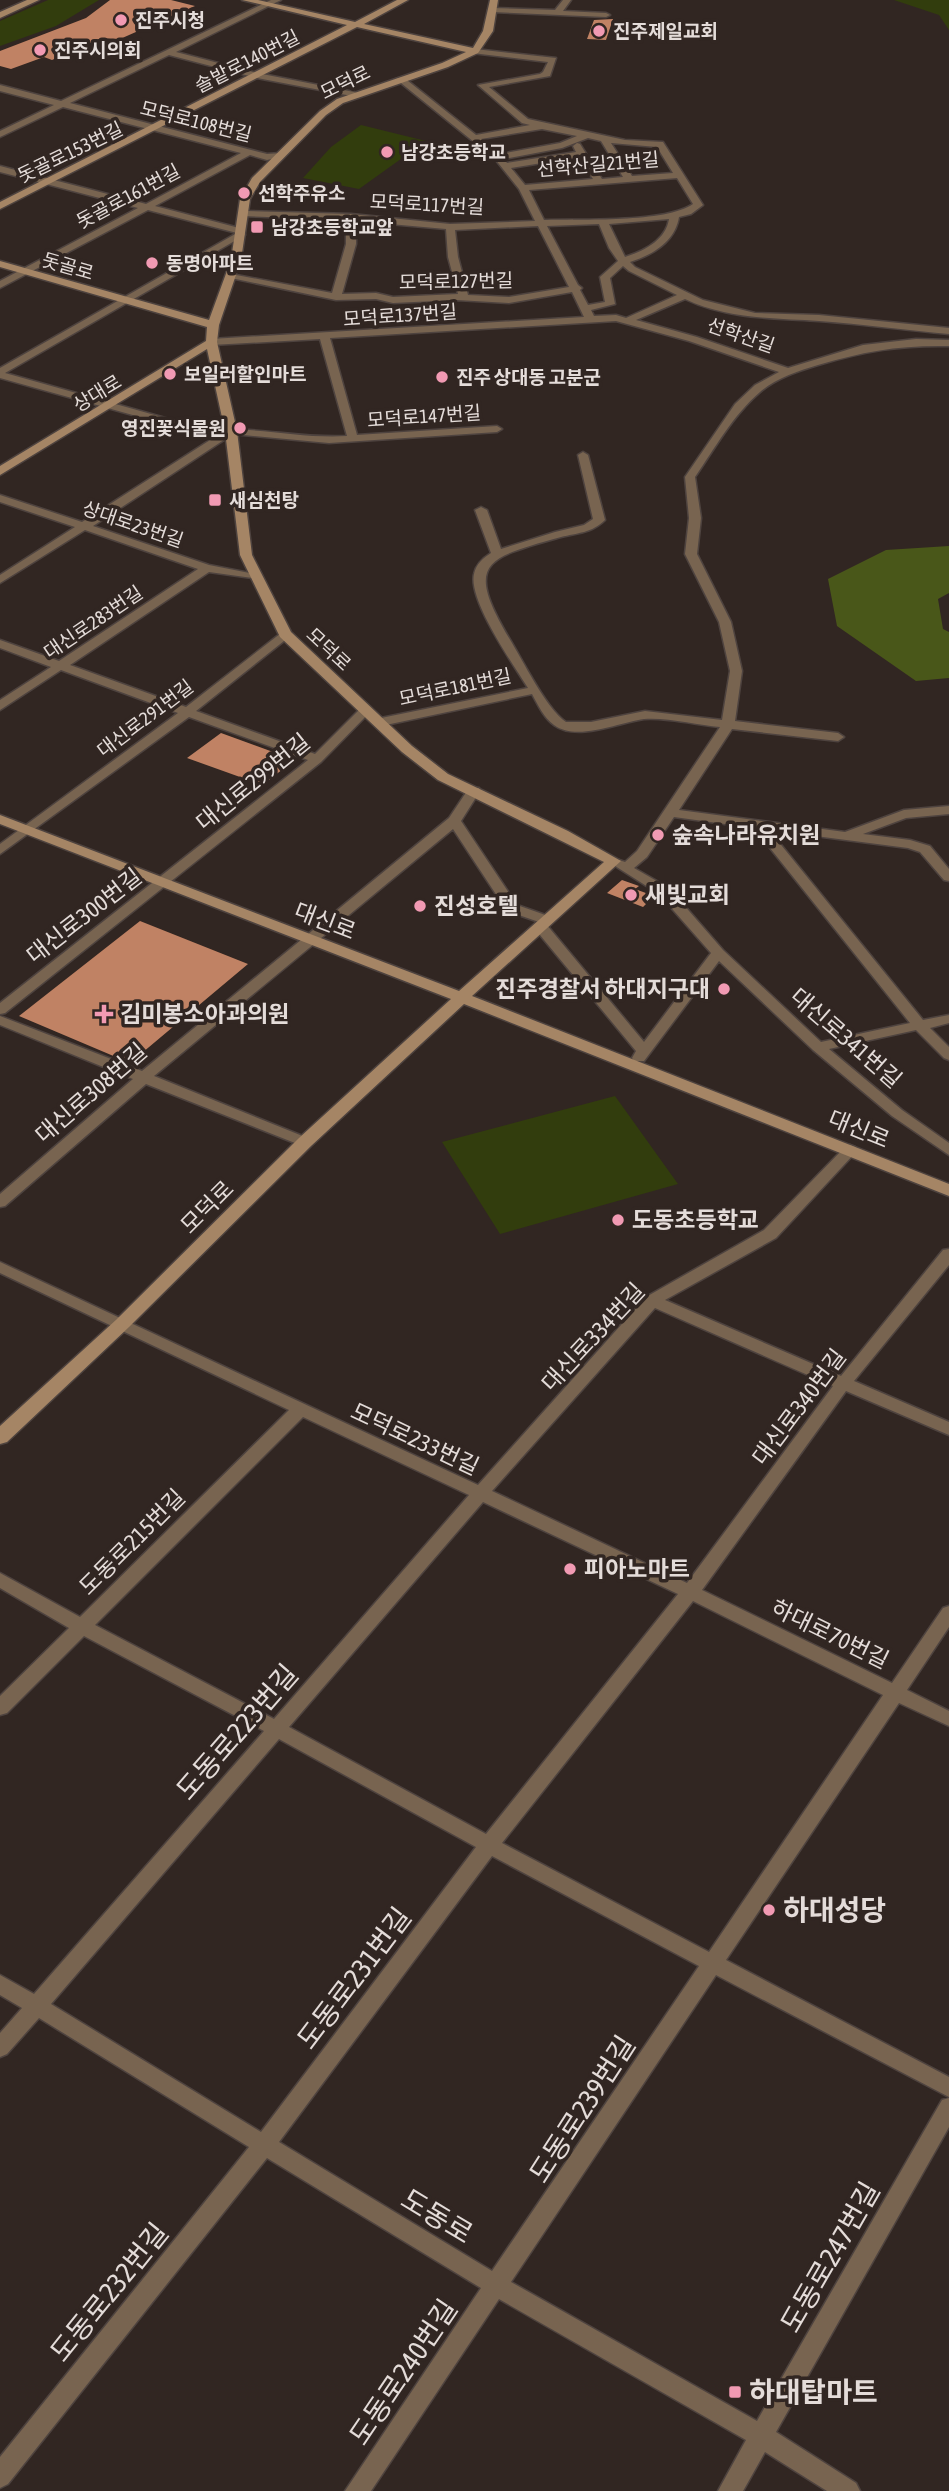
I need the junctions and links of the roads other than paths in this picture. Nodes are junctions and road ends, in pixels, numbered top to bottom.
1 (21, 0) edge
2 (35, 0) edge
3 (246, 0) edge
4 (277, 0) edge
5 (404, 0) edge
6 (567, 0) edge
7 (267, 5) junction
8 (493, 5) edge
9 (0, 9) edge
10 (557, 13) junction
11 (0, 15) edge
12 (607, 15) dead end
13 (355, 25) junction
14 (475, 51) junction
15 (170, 53) junction
16 (257, 75) junction
17 (400, 79) junction
18 (0, 88) edge
19 (354, 95) junction
20 (62, 104) junction
21 (542, 126) junction
22 (156, 128) junction
23 (0, 134) edge
24 (585, 136) junction
25 (472, 138) junction
26 (604, 139) junction
27 (574, 141) junction
28 (248, 152) junction
29 (582, 154) junction
30 (281, 156) junction
31 (498, 158) junction
32 (505, 166) junction
33 (3, 172) edge
34 (680, 175) junction
35 (629, 179) junction
36 (48, 182) junction
37 (599, 182) junction
38 (523, 188) junction
39 (0, 206) edge
40 (144, 207) junction
41 (244, 214) junction
42 (674, 216) junction
43 (351, 217) junction
44 (603, 221) junction
45 (543, 224) junction
46 (450, 227) junction
47 (240, 233) junction
48 (622, 261) junction
49 (0, 264) edge
50 (26, 271) junction
51 (231, 277) junction
52 (0, 285) edge
53 (577, 288) junction
54 (685, 295) junction
55 (336, 297) junction
56 (464, 298) junction
57 (127, 301) junction
58 (586, 307) junction
59 (591, 320) junction
60 (626, 321) junction
61 (213, 326) junction
62 (949, 331) edge
63 (325, 337) junction
64 (211, 342) junction
65 (949, 342) edge
66 (788, 371) junction
67 (0, 374) edge
68 (108, 407) junction
69 (497, 429) dead end
70 (231, 431) junction
71 (353, 439) junction
72 (583, 454) dead end
73 (0, 471) edge
74 (0, 498) edge
75 (481, 510) dead end
76 (86, 527) junction
77 (497, 554) junction
78 (206, 568) junction
79 (256, 577) junction
80 (0, 580) edge
81 (285, 634) junction
82 (0, 644) edge
83 (60, 665) junction
84 (535, 690) junction
85 (0, 706) edge
86 (366, 710) junction
87 (187, 712) junction
88 (381, 722) junction
89 (728, 725) junction
90 (838, 737) dead end
91 (317, 759) junction
92 (474, 791) junction
93 (949, 810) edge
94 (671, 813) junction
95 (0, 819) edge
96 (454, 821) junction
97 (758, 824) junction
98 (27, 830) junction
99 (847, 835) junction
100 (0, 850) edge
101 (620, 865) junction
102 (949, 877) edge
103 (163, 883) junction
104 (543, 923) junction
105 (308, 939) junction
106 (718, 953) junction
107 (464, 998) junction
108 (0, 1010) edge
109 (0, 1020) edge
110 (949, 1020) edge
111 (920, 1026) junction
112 (818, 1047) junction
113 (949, 1055) edge
114 (639, 1058) junction
115 (143, 1078) junction
116 (305, 1142) junction
117 (850, 1150) junction
118 (949, 1150) edge
119 (949, 1189) edge
120 (0, 1202) edge
121 (949, 1254) edge
122 (0, 1268) edge
123 (652, 1301) junction
124 (123, 1323) junction
125 (843, 1384) junction
126 (299, 1410) junction
127 (949, 1429) edge
128 (0, 1437) edge
129 (480, 1494) junction
130 (0, 1580) edge
131 (690, 1592) junction
132 (949, 1613) edge
133 (82, 1626) junction
134 (896, 1694) junction
135 (0, 1708) edge
136 (949, 1720) edge
137 (277, 1729) junction
138 (489, 1845) junction
139 (712, 1962) junction
140 (0, 1984) edge
141 (37, 2007) junction
142 (0, 2048) edge
143 (949, 2088) edge
144 (949, 2106) edge
145 (264, 2145) junction
146 (498, 2287) junction
147 (762, 2436) junction
148 (0, 2476) edge
149 (358, 2491) edge
150 (730, 2491) edge
151 (848, 2491) edge

1 - 9 street
2 - 11 street
3 - 7 street
4 - 7 street
5 - 13 street, 솔밭로140번길
6 - 10 street
7 - 13 street
7 - 15 street
8 - 10 street
8 - 14 street
10 - 12 street
13 - 14 street
13 - 16 street, 솔밭로140번길
14 - 17 street, 모덕로
14 - 21 street
15 - 16 street
15 - 20 street
16 - 19 street
16 - 22 street, 솔밭로140번길
17 - 19 street, 모덕로
17 - 25 street
18 - 20 street, 모덕로108번길
19 - 30 street, 모덕로
20 - 22 street, 모덕로108번길
20 - 23 street
21 - 24 street
21 - 25 street
22 - 28 street, 모덕로108번길
22 - 36 street, 돗골로153번길
24 - 26 street
24 - 27 street
25 - 31 street
26 - 34 street, 선학산길21번길
26 - 35 street
27 - 29 street
27 - 31 street
28 - 30 street, 모덕로108번길
28 - 40 street, 돗골로161번길
29 - 32 street
29 - 37 street
30 - 41 street, 모덕로
31 - 32 street
32 - 38 street
33 - 36 street
34 - 35 street, 선학산길21번길
34 - 42 street
35 - 37 street, 선학산길21번길
36 - 39 street, 돗골로153번길
36 - 40 street
37 - 38 street, 선학산길21번길
38 - 45 street
40 - 47 street
40 - 50 street, 돗골로161번길
41 - 43 street, 모덕로117번길
41 - 47 street, 모덕로
42 - 44 street, 모덕로117번길
42 - 48 street
43 - 46 street, 모덕로117번길
43 - 55 street, 모덕로117번길
44 - 45 street, 모덕로117번길
44 - 48 street
45 - 46 street, 모덕로117번길
45 - 53 street
46 - 56 street
47 - 51 street, 모덕로
47 - 57 street
48 - 54 street
48 - 58 street
49 - 50 street, 돗골로
50 - 52 street, 돗골로161번길
50 - 57 street, 돗골로
51 - 55 street, 모덕로127번길
51 - 61 street, 모덕로
53 - 56 street, 모덕로127번길
53 - 58 street
54 - 60 street
54 - 62 street
55 - 56 street, 모덕로127번길
57 - 61 street, 돗골로
57 - 67 street
58 - 59 street
59 - 60 street, 선학산길
59 - 63 street, 모덕로137번길
60 - 66 street, 선학산길
61 - 64 street, 모덕로
63 - 64 street, 모덕로137번길
63 - 71 street, 모덕로147번길
64 - 68 street, 상대로
64 - 70 street, 모덕로
65 - 66 street
66 - 89 street, 선학산길
67 - 68 street, 모덕로147번길
68 - 70 street, 모덕로147번길
68 - 73 street, 상대로
69 - 71 street, 모덕로147번길
70 - 71 street, 모덕로147번길
70 - 76 street
70 - 79 street, 모덕로
72 - 77 street
74 - 76 street, 상대로23번길
75 - 77 street
76 - 78 street, 상대로23번길
76 - 80 street
77 - 84 street
78 - 79 street, 상대로23번길
78 - 83 street, 대신로283번길
79 - 81 street, 모덕로
81 - 86 street, 모덕로
81 - 87 street, 대신로291번길
82 - 83 street
83 - 85 street, 대신로283번길
83 - 87 street
84 - 88 street, 모덕로181번길
84 - 89 street, 모덕로181번길
86 - 88 street, 모덕로
86 - 91 street, 대신로299번길
87 - 91 street
87 - 98 street, 대신로291번길
88 - 92 street, 모덕로
89 - 90 street
89 - 94 street, 선학산길
91 - 103 street, 대신로299번길
92 - 96 street, 대신로308번길
92 - 101 street, 모덕로
93 - 99 street
94 - 97 street
94 - 101 street, 선학산길
95 - 98 street, 대신로
96 - 104 street
96 - 105 street, 대신로308번길
97 - 99 street
97 - 111 street
98 - 100 street, 대신로291번길
98 - 103 street, 대신로
99 - 102 street
101 - 104 street, 모덕로
101 - 106 street, 대신로341번길
103 - 105 street, 대신로
103 - 108 street, 대신로300번길
104 - 107 street, 모덕로
104 - 114 street
105 - 107 street, 대신로
105 - 115 street, 대신로308번길
106 - 112 street, 대신로341번길
106 - 114 street
107 - 114 street, 대신로
107 - 116 street, 모덕로
109 - 115 street
110 - 111 street
111 - 112 street
111 - 113 street
112 - 118 street, 대신로341번길
114 - 117 street, 대신로
115 - 116 street
115 - 120 street, 대신로308번길
116 - 124 street, 모덕로
117 - 119 street, 대신로
117 - 123 street, 대신로334번길
121 - 125 street, 대신로340번길
122 - 124 street, 모덕로233번길
123 - 125 street
123 - 129 street, 대신로334번길
124 - 126 street, 모덕로233번길
124 - 128 street, 모덕로
125 - 127 street
125 - 131 street, 대신로340번길
126 - 129 street, 모덕로233번길
126 - 133 street, 도동로215번길
129 - 131 street, 모덕로233번길
129 - 137 street, 도동로223번길
130 - 133 street
131 - 134 street, 하대로70번길
131 - 138 street, 도동로231번길
132 - 134 street, 도동로239번길
133 - 135 street, 도동로215번길
133 - 137 street
134 - 136 street, 하대로70번길
134 - 139 street, 도동로239번길
137 - 138 street
137 - 141 street, 도동로223번길
138 - 139 street
138 - 145 street, 도동로231번길
139 - 143 street
139 - 146 street, 도동로239번길
140 - 141 street, 도동로
141 - 142 street, 도동로223번길
141 - 145 street, 도동로
144 - 147 street, 도동로247번길
145 - 146 street, 도동로
145 - 148 street, 도동로232번길
146 - 147 street, 도동로
146 - 149 street, 도동로240번길
147 - 150 street, 도동로247번길
147 - 151 street, 도동로

